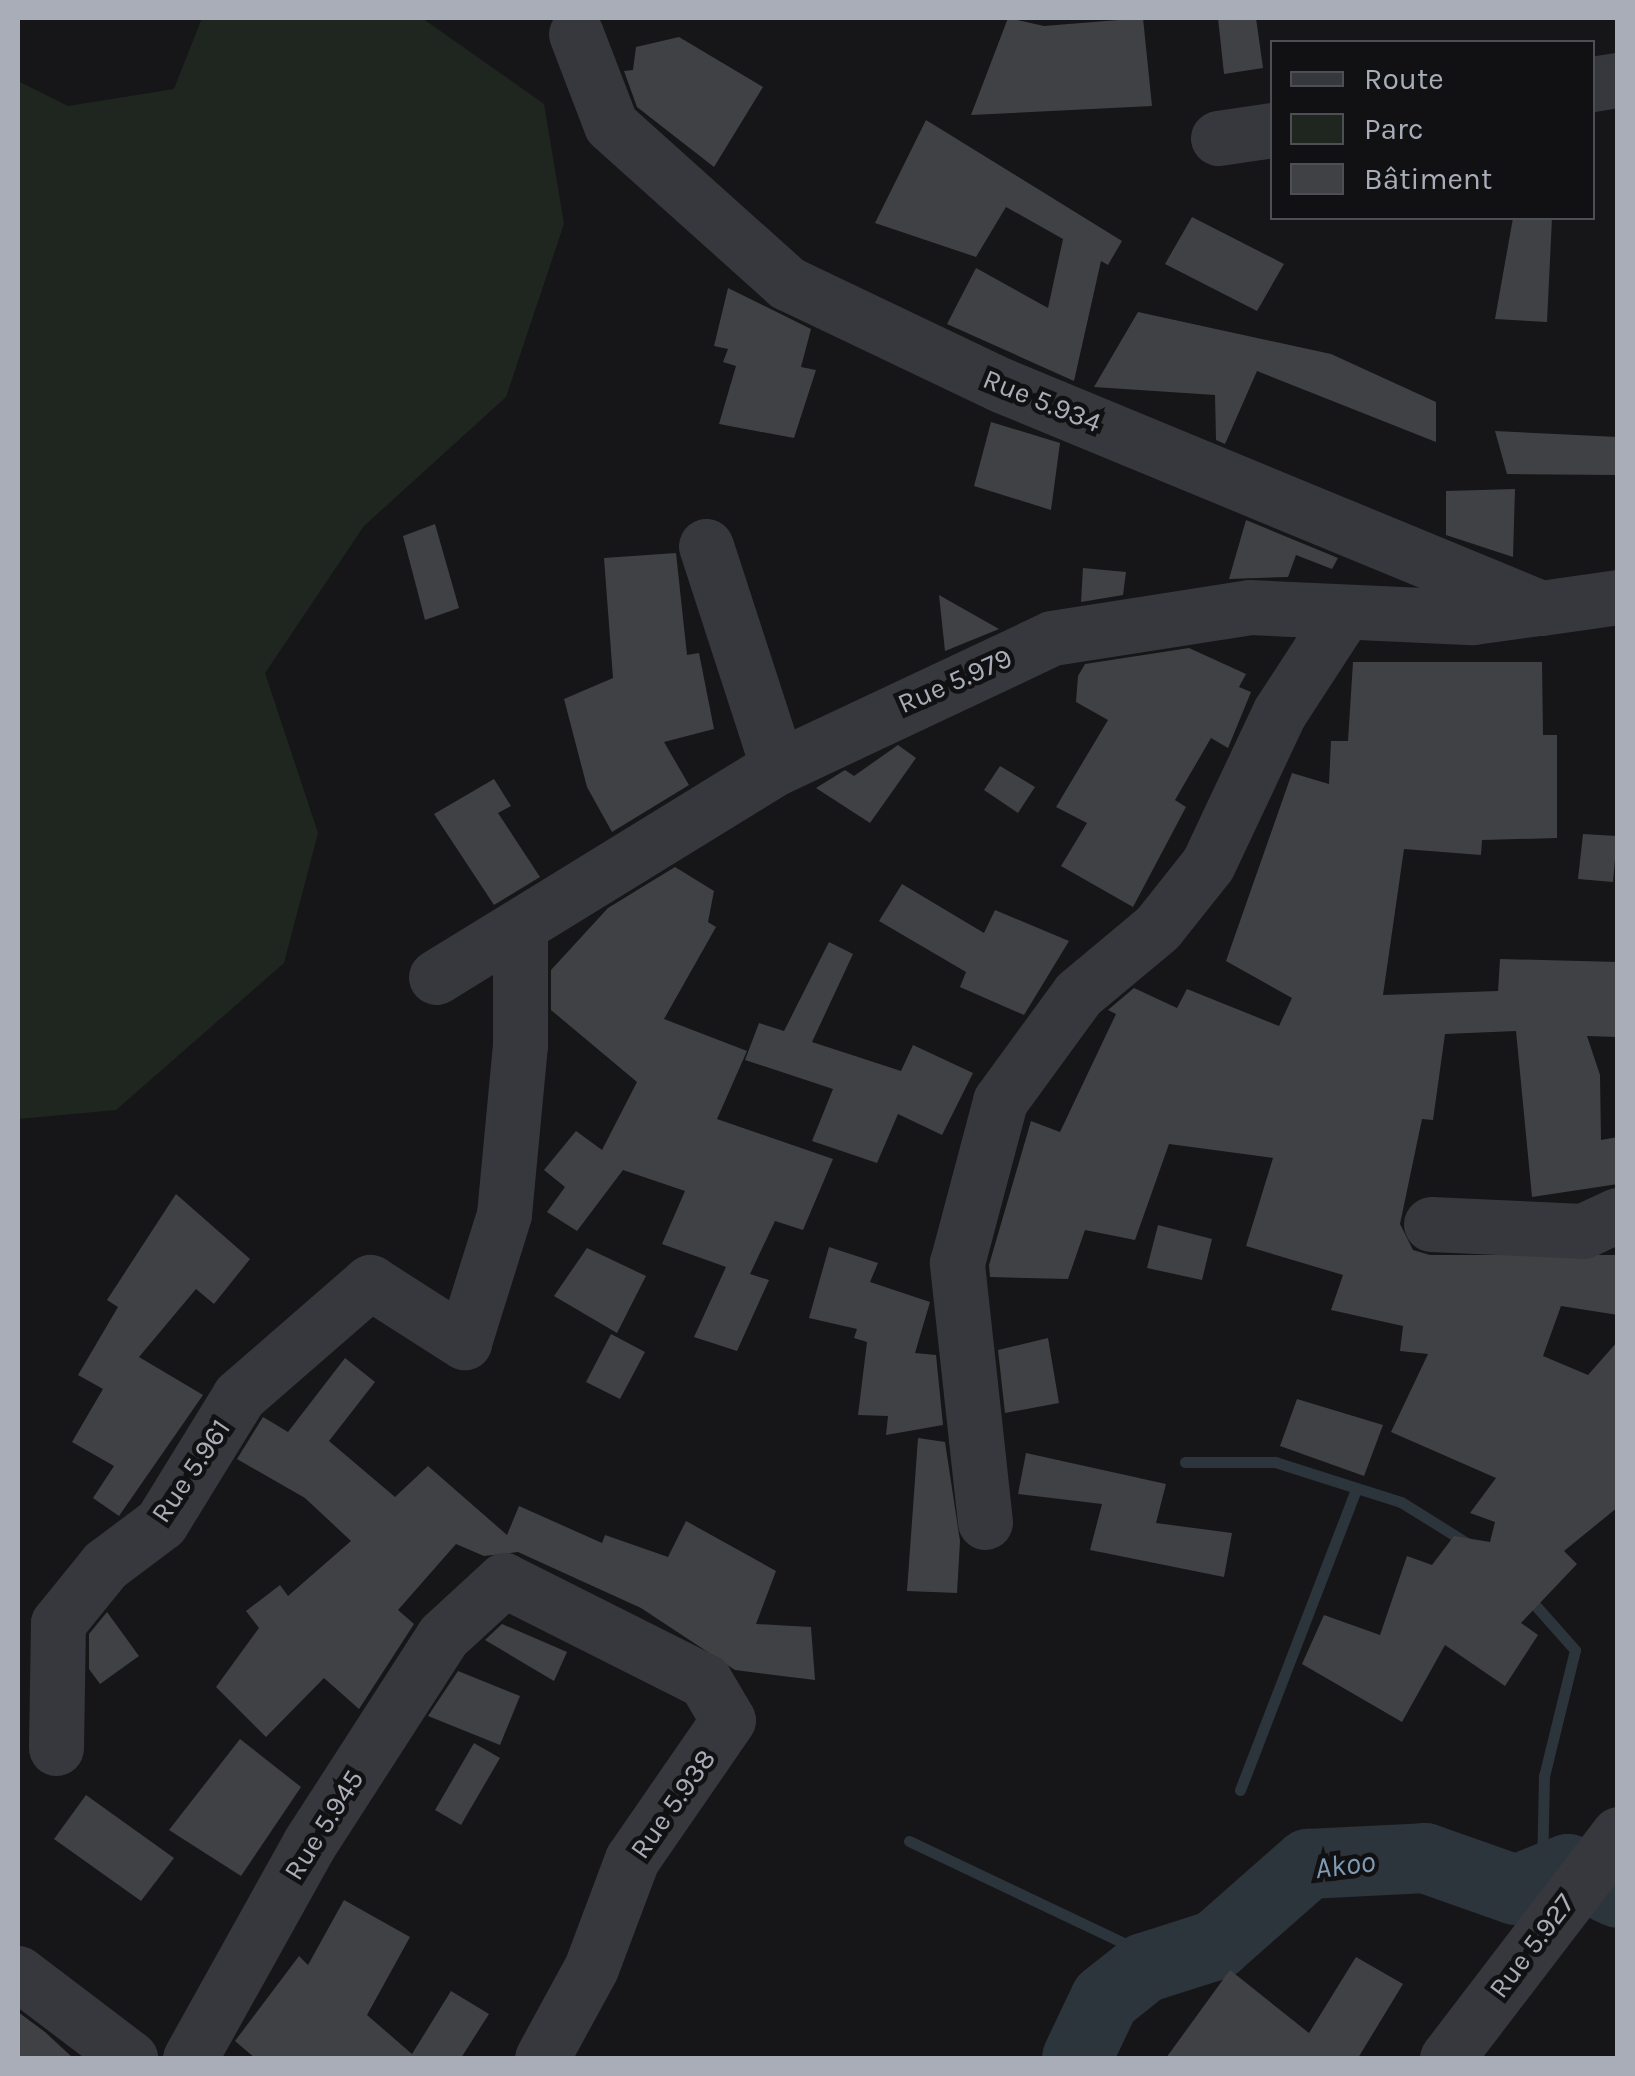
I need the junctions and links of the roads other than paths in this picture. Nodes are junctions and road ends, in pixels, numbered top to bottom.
1 (576, 34) dead end
2 (1270, 130) edge
3 (1218, 138) dead end
4 (706, 546) dead end
5 (1618, 597) edge
6 (1541, 608) junction
7 (1344, 613) junction
8 (778, 768) junction
9 (520, 926) junction
10 (436, 978) dead end
11 (1618, 1215) edge
12 (1431, 1224) dead end
13 (985, 1522) dead end
14 (473, 1600) joint
15 (56, 1748) dead end
16 (1618, 1834) edge
17 (18, 1973) edge
18 (1465, 2051) edge
19 (130, 2058) edge
20 (190, 2058) edge
21 (542, 2058) edge

1 - 6 street, Rue 5.934
2 - 3 street
4 - 8 street
5 - 6 street
6 - 7 street, Rue 5.979
7 - 8 street, Rue 5.979
7 - 13 street
8 - 9 street, Rue 5.979
9 - 10 street, Rue 5.979
9 - 15 street, Rue 5.961
11 - 12 street
14 - 20 street, Rue 5.945
14 - 21 street, Rue 5.938
16 - 18 street, Rue 5.927
17 - 19 street

